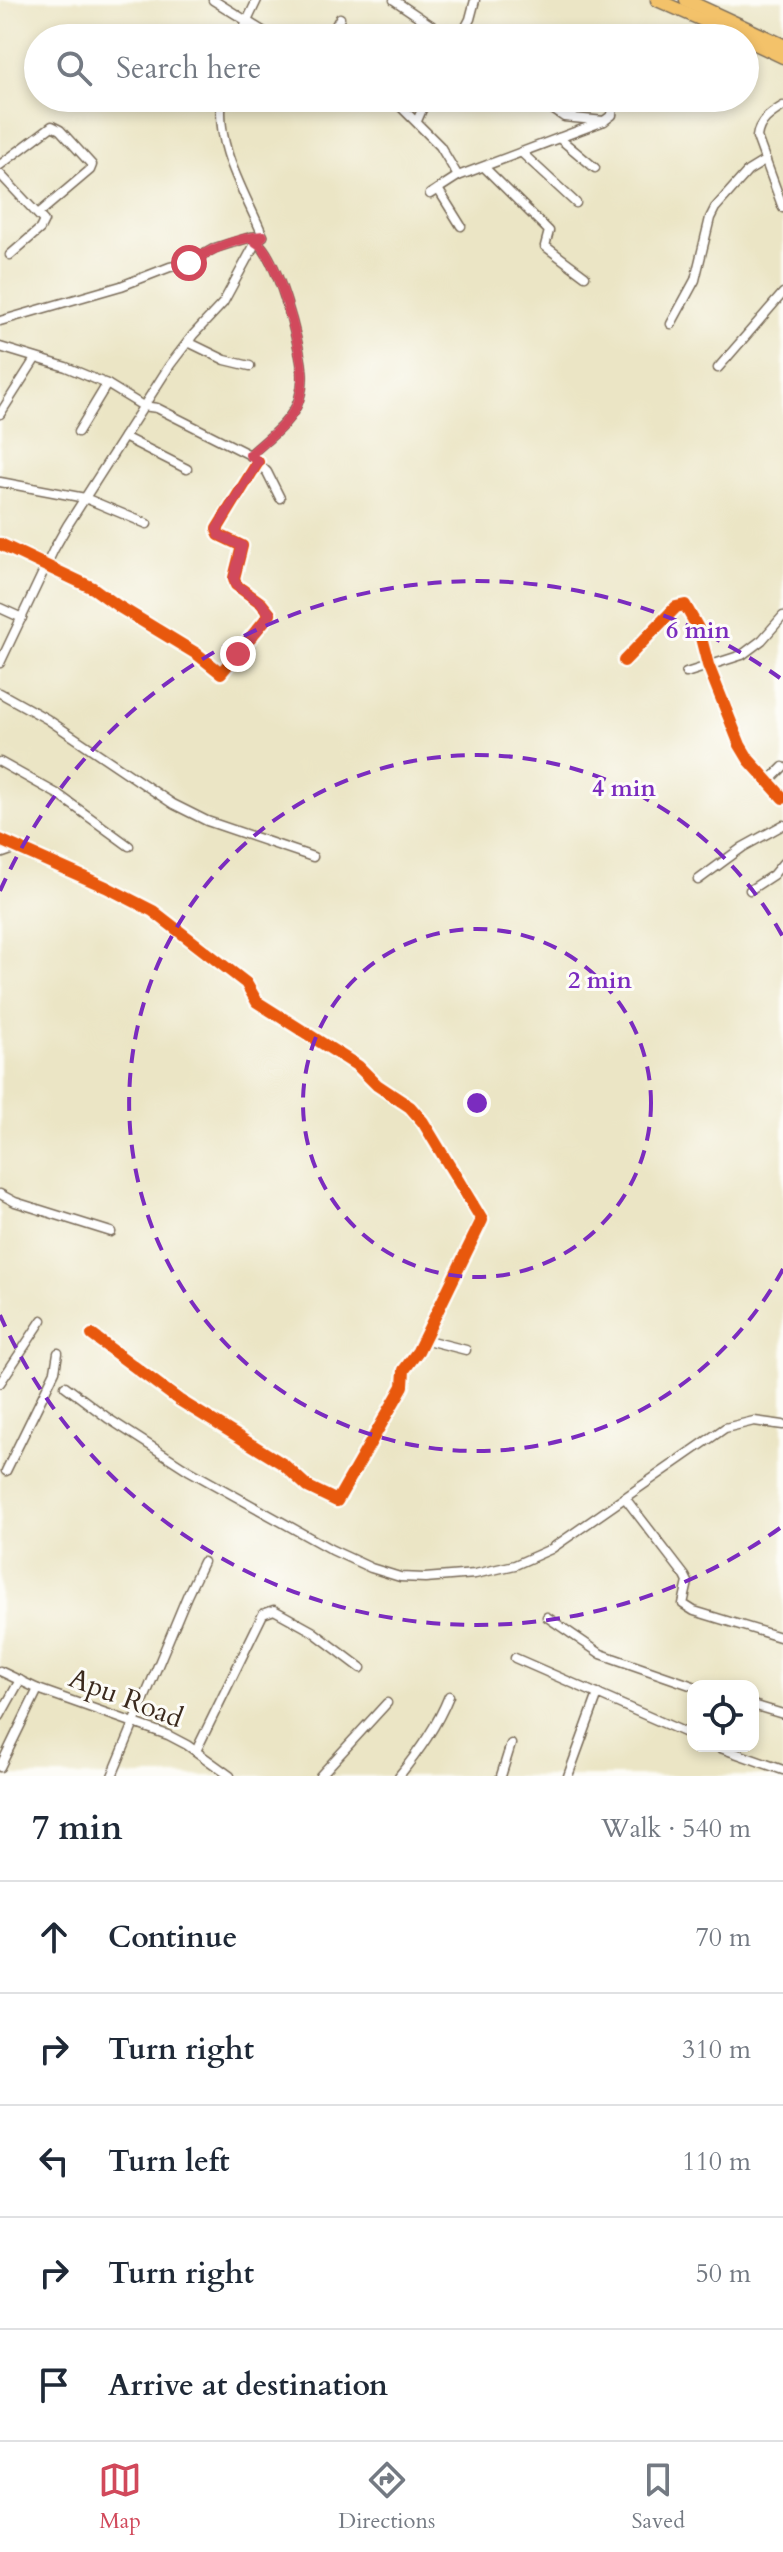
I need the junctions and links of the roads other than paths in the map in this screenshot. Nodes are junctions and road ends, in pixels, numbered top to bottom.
1 (213, 0) edge
2 (257, 0) edge
3 (394, 0) edge
4 (475, 0) edge
5 (657, 0) edge
6 (686, 0) edge
7 (340, 18) dead end
8 (248, 22) junction
9 (251, 24) edge
10 (337, 24) edge
11 (429, 24) edge
12 (467, 24) edge
13 (709, 24) edge
14 (738, 24) edge
15 (759, 34) edge
16 (783, 45) edge
17 (759, 47) edge
18 (783, 57) edge
19 (783, 106) edge
20 (220, 112) edge
21 (407, 112) edge
22 (421, 112) edge
23 (557, 112) edge
24 (612, 112) edge
25 (417, 121) junction
26 (604, 121) junction
27 (559, 138) junction
28 (522, 153) junction
29 (766, 160) junction
30 (0, 165) edge
31 (484, 167) junction
32 (595, 168) dead end
33 (0, 174) edge
34 (458, 176) junction
35 (576, 203) dead end
36 (783, 208) edge
37 (38, 214) junction
38 (461, 226) dead end
39 (260, 239) junction
40 (10, 255) dead end
41 (585, 276) dead end
42 (783, 293) edge
43 (0, 321) edge
44 (671, 324) dead end
45 (188, 342) junction
46 (0, 347) edge
47 (35, 359) junction
48 (250, 366) dead end
49 (718, 368) dead end
50 (107, 384) junction
51 (143, 406) junction
52 (0, 414) edge
53 (78, 432) dead end
54 (124, 437) junction
55 (250, 455) junction
56 (258, 462) junction
57 (187, 469) dead end
58 (0, 482) edge
59 (85, 498) junction
60 (280, 498) dead end
61 (147, 524) dead end
62 (0, 544) edge
63 (46, 564) junction
64 (0, 608) edge
65 (783, 616) edge
66 (22, 618) junction
67 (624, 661) dead end
68 (0, 663) edge
69 (708, 665) junction
70 (686, 673) dead end
71 (0, 693) edge
72 (0, 762) edge
73 (783, 767) edge
74 (768, 782) junction
75 (783, 798) edge
76 (783, 825) edge
77 (0, 840) edge
78 (129, 846) dead end
79 (17, 848) junction
80 (0, 854) edge
81 (313, 857) dead end
82 (783, 863) edge
83 (698, 880) dead end
84 (750, 890) dead end
85 (0, 1194) edge
86 (111, 1232) dead end
87 (42, 1320) dead end
88 (92, 1335) dead end
89 (423, 1339) junction
90 (466, 1350) dead end
91 (58, 1353) dead end
92 (0, 1383) edge
93 (65, 1386) dead end
94 (783, 1425) edge
95 (6, 1471) dead end
96 (625, 1498) junction
97 (203, 1562) dead end
98 (547, 1617) dead end
99 (783, 1638) edge
100 (515, 1658) dead end
101 (361, 1668) dead end
102 (0, 1671) edge
103 (20, 1680) junction
104 (687, 1684) edge
105 (38, 1689) junction
106 (598, 1694) junction
107 (449, 1696) dead end
108 (387, 1703) dead end
109 (759, 1707) edge
110 (783, 1714) edge
111 (0, 1716) edge
112 (136, 1723) junction
113 (687, 1733) edge
114 (511, 1744) dead end
115 (196, 1751) junction
116 (732, 1752) edge
117 (0, 1767) edge
118 (783, 1770) edge
119 (112, 1776) edge
120 (230, 1776) edge
121 (320, 1776) edge
122 (399, 1776) edge
123 (501, 1776) edge
124 (568, 1776) edge

1 - 8 street
2 - 8 street
3 - 11 street
4 - 12 street
5 - 13 main road
6 - 14 main road
7 - 10 street
8 - 9 street
15 - 16 main road
17 - 18 main road
19 - 29 street
20 - 39 street
21 - 25 street
22 - 25 street
23 - 26 street
24 - 26 street
25 - 34 street
26 - 27 street
27 - 28 street
27 - 32 street
28 - 31 street
28 - 35 street
29 - 36 street
29 - 44 street
30 - 37 street
31 - 34 street
31 - 41 street
33 - 37 street
34 - 38 street
37 - 40 street
39 - 43 street
39 - 45 street
39 - 55 street
42 - 49 street
45 - 48 street
45 - 51 street
46 - 47 street
47 - 50 street
47 - 52 street
50 - 51 street
50 - 53 street
51 - 54 street
51 - 55 street
54 - 57 street
54 - 59 street
55 - 56 street
56 - 60 street
56 - 63 street
58 - 59 street
59 - 61 street
59 - 63 street
62 - 63 street
63 - 66 street
64 - 66 street
65 - 69 street
66 - 68 street
67 - 69 street
69 - 70 street
69 - 74 street
71 - 81 street
72 - 78 street
73 - 74 street
74 - 75 street
76 - 83 street
77 - 79 street
79 - 80 street
79 - 89 street
82 - 84 street
85 - 86 street
87 - 92 street
88 - 89 street
89 - 90 street
91 - 95 street
93 - 96 street
94 - 96 street
96 - 99 street
97 - 112 street
98 - 104 street
100 - 106 street
101 - 115 street
102 - 103 street, Apu Road
103 - 105 street, Apu Road
103 - 111 street
105 - 112 street, Apu Road
105 - 117 street
106 - 113 street
106 - 124 street
107 - 122 street
108 - 121 street
109 - 110 street
112 - 115 street, Apu Road
112 - 119 street
114 - 123 street
115 - 120 street, Apu Road
116 - 118 street

